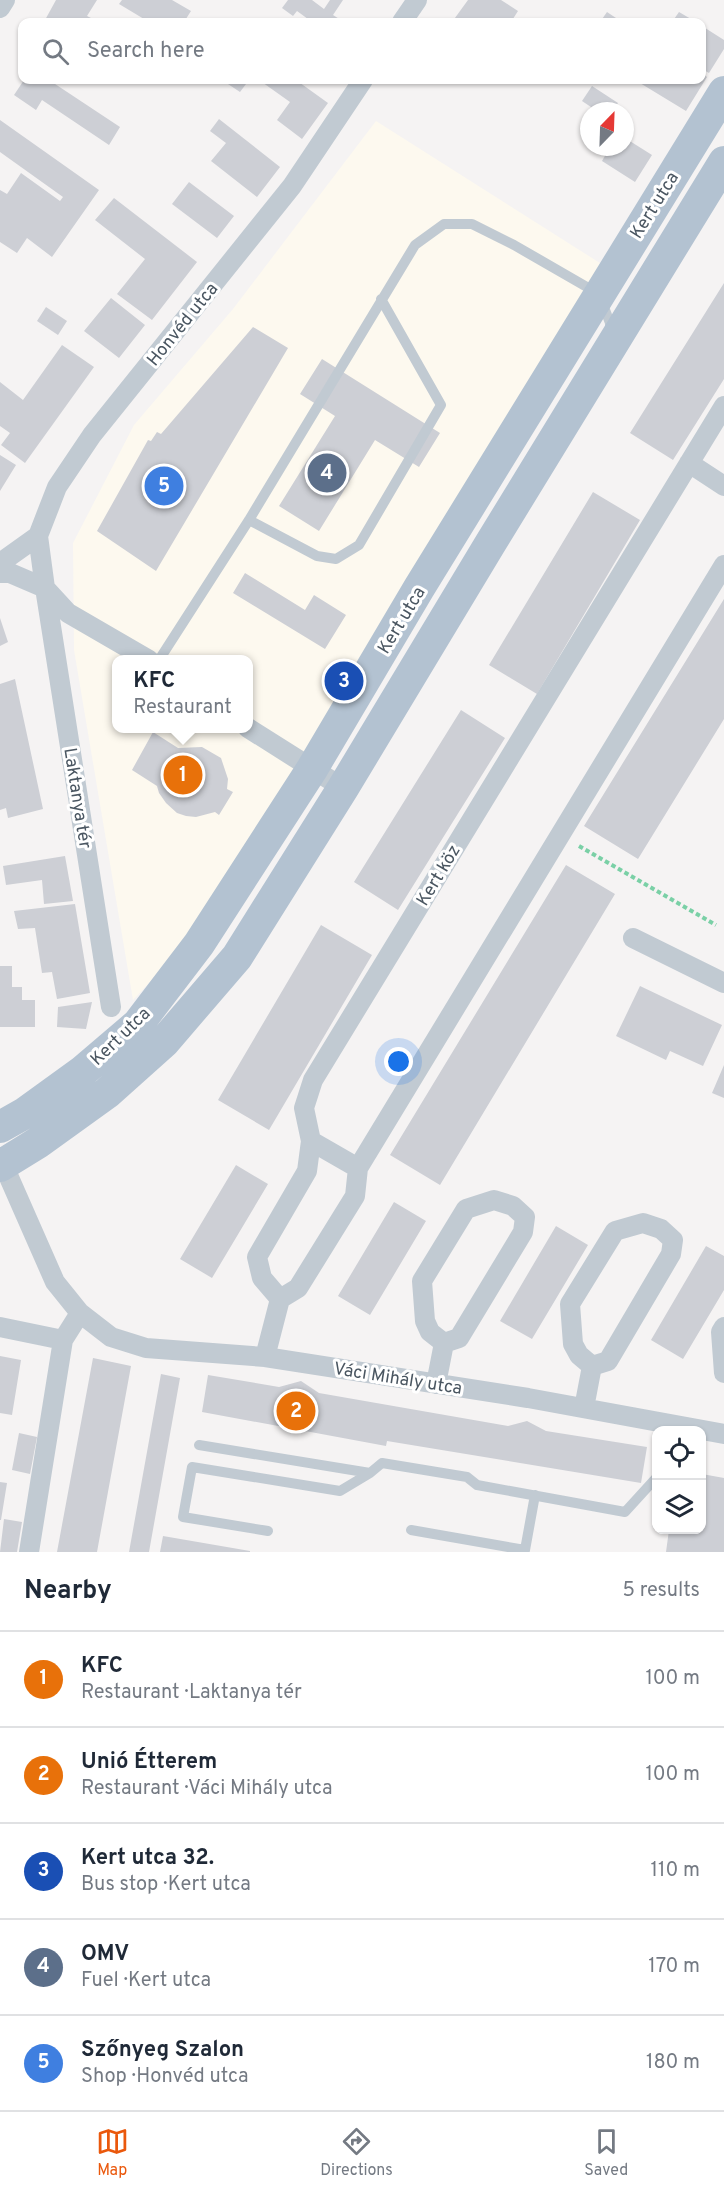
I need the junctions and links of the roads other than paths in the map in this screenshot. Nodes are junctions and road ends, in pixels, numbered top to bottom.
1 (5, 0) edge
2 (417, 0) edge
3 (0, 8) edge
4 (405, 18) edge
5 (360, 84) edge
6 (724, 92) edge
7 (724, 162) edge
8 (599, 294) junction
9 (381, 299) junction
10 (609, 351) junction
11 (724, 406) edge
12 (689, 463) junction
13 (724, 486) edge
14 (249, 520) junction
15 (38, 536) junction
16 (0, 563) edge
17 (724, 565) edge
18 (0, 573) edge
19 (45, 588) junction
20 (140, 655) edge
21 (162, 655) edge
22 (253, 732) edge
23 (312, 769) junction
24 (343, 788) junction
25 (633, 938) dead end
26 (722, 976) edge
27 (111, 1007) dead end
28 (0, 1127) edge
29 (311, 1142) junction
30 (1, 1163) edge
31 (358, 1168) junction
32 (280, 1299) junction
33 (80, 1313) junction
34 (0, 1327) edge
35 (724, 1327) edge
36 (63, 1340) junction
37 (444, 1343) junction
38 (266, 1357) junction
39 (592, 1366) junction
40 (724, 1373) edge
41 (436, 1384) junction
42 (584, 1408) junction
43 (664, 1426) edge
44 (706, 1432) edge
45 (724, 1434) edge
46 (199, 1444) dead end
47 (370, 1473) junction
48 (655, 1480) edge
49 (535, 1495) junction
50 (411, 1530) dead end
51 (268, 1531) dead end
52 (526, 1551) edge
53 (29, 1552) edge

1 - 3 street
2 - 4 street
5 - 15 street, Honvéd utca
6 - 8 main road, Kert utca
7 - 10 main road, Kert utca
8 - 9 lane
8 - 10 lane
8 - 23 main road, Kert utca
9 - 14 lane
9 - 14 lane
10 - 24 main road, Kert utca
11 - 12 street, Kert köz
12 - 13 street
12 - 29 street, Kert köz
14 - 21 lane
15 - 16 street
15 - 19 street, Laktanya tér
17 - 31 street
18 - 19 street
19 - 20 street
19 - 27 street, Laktanya tér
22 - 23 street
23 - 24 street
23 - 28 main road, Kert utca
24 - 30 main road, Kert utca
25 - 26 street
29 - 31 street
29 - 32 street, Kert köz
30 - 33 street, Váci Mihály utca
31 - 32 street
32 - 38 street
33 - 36 street
33 - 38 street, Váci Mihály utca
34 - 36 street
35 - 40 street
36 - 53 street
37 - 37 street
37 - 41 street
38 - 41 street, Váci Mihály utca
39 - 39 street
39 - 42 street
41 - 42 street, Váci Mihály utca
42 - 43 street, Váci Mihály utca
44 - 45 street, Váci Mihály utca
46 - 47 lane
47 - 49 lane
47 - 51 lane
48 - 49 lane
49 - 52 lane
50 - 52 lane

